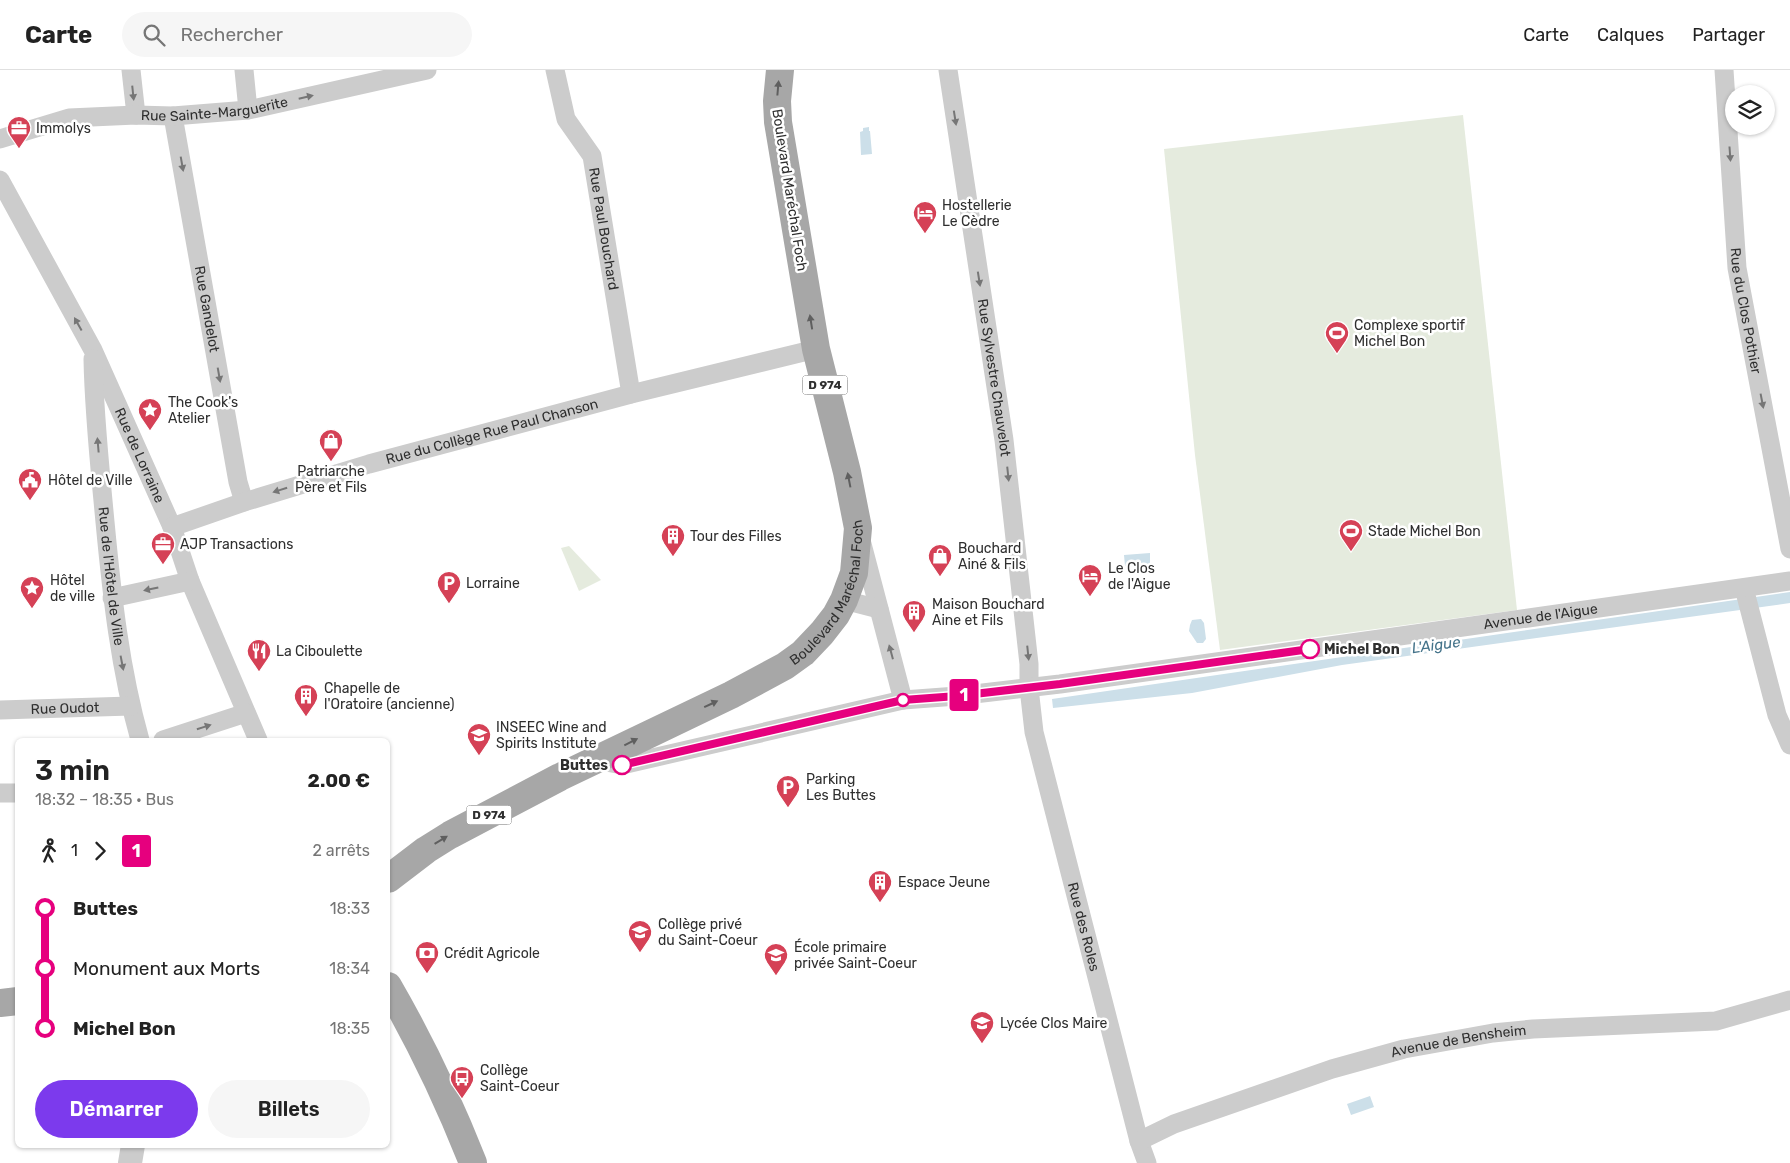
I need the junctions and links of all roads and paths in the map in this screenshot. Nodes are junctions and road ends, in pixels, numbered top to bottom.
1 (131, 70) edge
2 (244, 70) edge
3 (427, 70) edge
4 (555, 70) edge
5 (780, 70) edge
6 (948, 70) edge
7 (1724, 70) edge
8 (248, 110) junction
9 (136, 115) junction
10 (173, 116) junction
11 (0, 139) edge
12 (0, 180) edge
13 (816, 348) junction
14 (93, 350) junction
15 (631, 394) junction
16 (244, 502) junction
17 (172, 527) junction
18 (858, 528) junction
19 (1790, 549) edge
20 (190, 581) junction
21 (1790, 581) edge
22 (112, 598) junction
23 (1747, 599) junction
24 (844, 600) junction
25 (880, 609) junction
26 (1029, 688) junction
27 (903, 700) junction
28 (130, 706) junction
29 (0, 710) edge
30 (246, 713) junction
31 (139, 738) edge
32 (168, 738) edge
33 (257, 738) edge
34 (1790, 745) edge
35 (596, 760) junction
36 (0, 793) edge
37 (15, 793) edge
38 (396, 871) edge
39 (390, 893) edge
40 (390, 990) edge
41 (1790, 1000) edge
42 (15, 1001) edge
43 (0, 1002) edge
44 (1139, 1141) junction
45 (132, 1148) edge
46 (130, 1163) edge
47 (473, 1163) edge
48 (1147, 1163) edge

1 -> 9 street
2 - 8 street
8 -> 3 street, Rue Sainte-Marguerite
4 - 15 street, Rue Paul Bouchard
13 -> 5 main road, Boulevard Maréchal Foch / D 974
6 -> 26 street, Rue Sylvestre Chauvelot
7 -> 19 street, Rue du Clos Pothier
8 - 10 street, Rue Sainte-Marguerite
9 - 10 street, Rue Sainte-Marguerite
9 - 11 street, Rue Sainte-Marguerite
10 -> 16 street, Rue Gandelot
14 -> 12 street, Rue de Lorraine
13 - 15 street, Rue du Collège Rue Paul Chanson
18 -> 13 main road, Boulevard Maréchal Foch / D 974
14 - 17 street, Rue de Lorraine
22 -> 14 street, Rue de l'Hôtel de Ville
15 -> 16 street, Rue du Collège Rue Paul Chanson
16 - 17 street, Rue du Collège Rue Paul Chanson
17 - 20 street, Rue de Lorraine
18 - 24 main road, Boulevard Maréchal Foch / D 974
18 - 25 street
20 -> 22 street
20 - 30 street, Rue de Lorraine
21 - 23 street, Avenue de l'Aigue
22 -> 28 street, Rue de l'Hôtel de Ville
23 - 26 street, Avenue de l'Aigue
23 - 34 street
24 - 25 street
35 -> 24 main road, Boulevard Maréchal Foch / D 974
27 -> 25 street
26 - 27 street, Avenue de l'Aigue
26 - 44 street, Rue des Roles
27 - 35 street, Avenue de l'Aigue
28 - 29 street, Rue Oudot
28 - 31 street, Rue de l'Hôtel de Ville
32 -> 30 street
30 - 33 street, Rue de Lorraine
38 -> 35 main road, Boulevard Maréchal Foch / D 974
36 - 37 street
38 - 39 main road
40 - 47 main road
41 - 44 street, Avenue de Bensheim
42 - 43 main road
44 - 48 street, Rue des Roles
45 - 46 street

